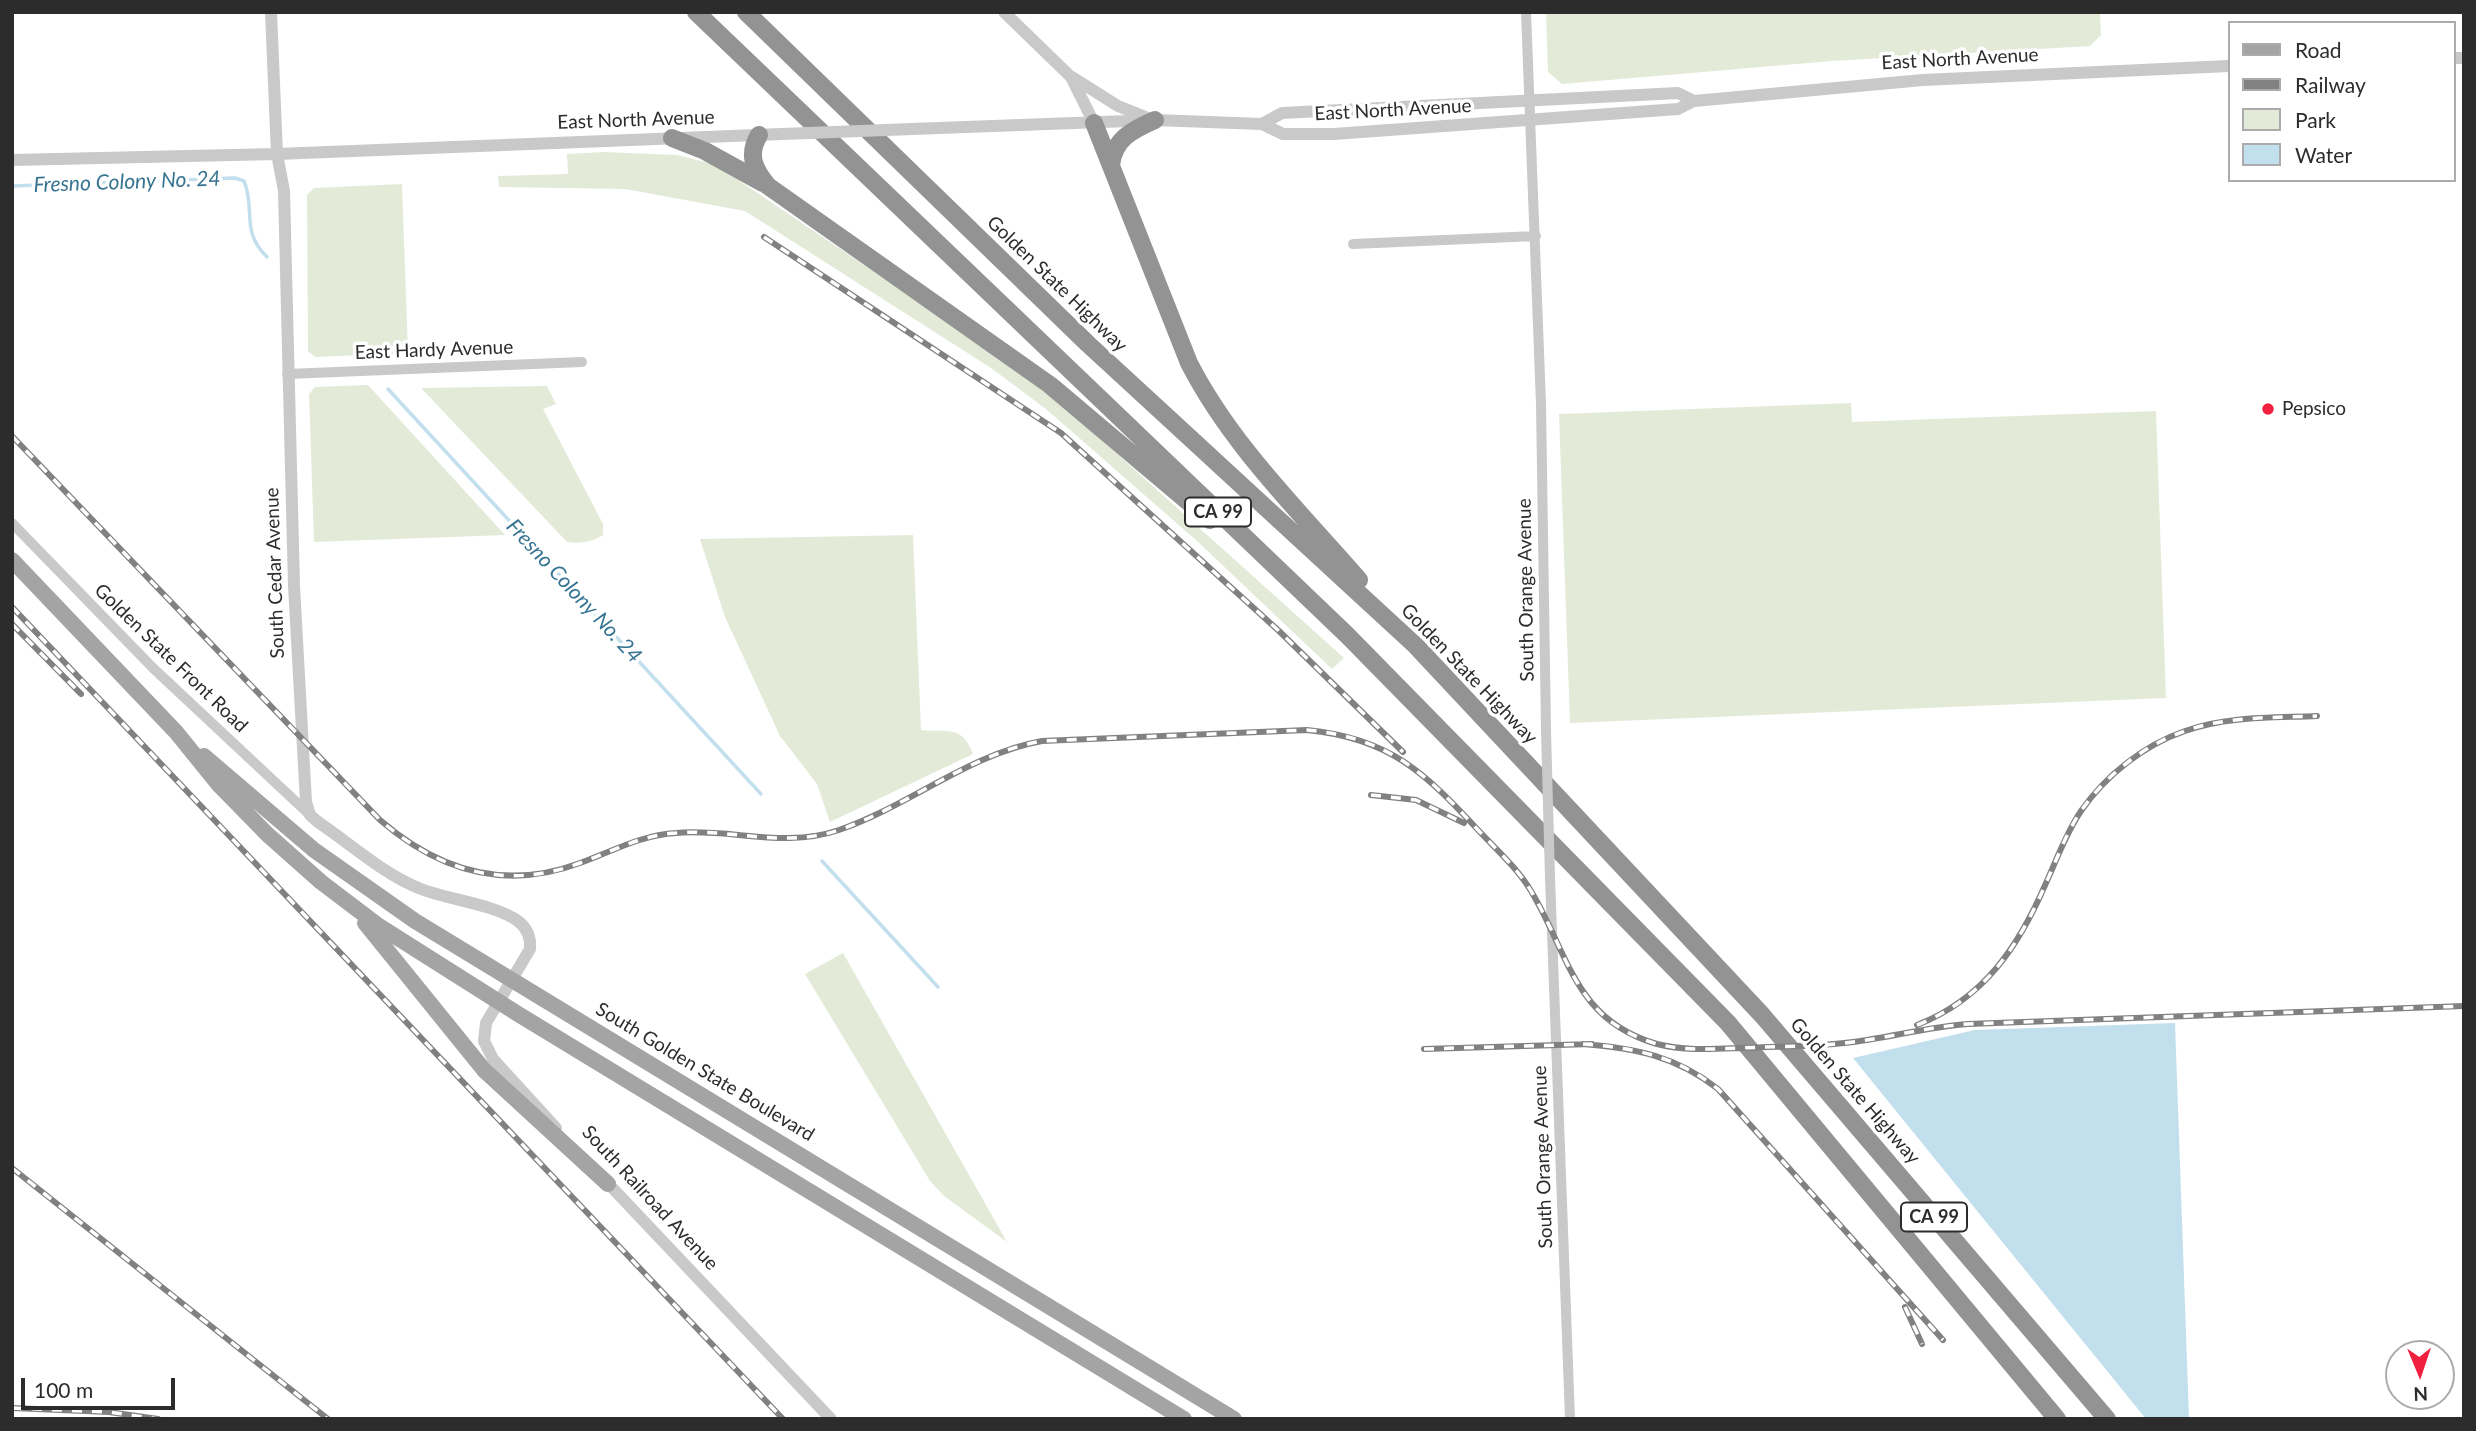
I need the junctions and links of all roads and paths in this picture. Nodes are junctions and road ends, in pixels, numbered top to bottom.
1 (271, 12) edge
2 (696, 12) edge
3 (746, 12) edge
4 (1004, 12) edge
5 (1526, 12) edge
6 (2228, 66) edge
7 (1071, 77) junction
8 (1694, 100) junction
9 (1530, 102) junction
10 (1155, 120) junction
11 (1531, 122) junction
12 (1094, 123) junction
13 (1262, 124) junction
14 (759, 135) junction
15 (672, 138) junction
16 (277, 154) junction
17 (12, 160) edge
18 (1111, 165) junction
19 (768, 186) junction
20 (1536, 236) junction
21 (1353, 244) dead end
22 (582, 362) dead end
23 (287, 374) junction
24 (12, 523) edge
25 (12, 560) edge
26 (1347, 635) junction
27 (1416, 646) junction
28 (176, 732) junction
29 (310, 815) junction
30 (350, 905) junction
31 (505, 990) junction
32 (608, 1184) junction
33 (831, 1419) edge
34 (1184, 1419) edge
35 (1234, 1419) edge
36 (1570, 1419) edge
37 (2057, 1419) edge
38 (2107, 1419) edge

1 - 16 street, South Cedar Avenue
2 - 26 highway, CA 99
3 - 27 highway, Golden State Highway / CA 99
4 - 7 street
5 - 9 street, South Orange Avenue
6 - 8 street, East North Avenue
7 - 10 street
7 - 12 street
8 - 9 street, East North Avenue
8 - 11 street, East North Avenue
9 - 11 street, South Orange Avenue
9 - 13 street, East North Avenue
10 - 12 street, East North Avenue
10 - 13 street, East North Avenue
10 - 18 highway
11 - 13 street, East North Avenue
11 - 20 street, South Orange Avenue
12 - 14 street, East North Avenue, bridge
12 - 18 highway
14 - 15 street, East North Avenue
14 - 19 highway
15 - 16 street, East North Avenue
15 - 19 highway
16 - 17 street, East North Avenue
16 - 23 street, South Cedar Avenue
18 - 27 highway
19 - 26 highway
20 - 21 street
20 - 36 street, South Orange Avenue, bridge
22 - 23 street, East Hardy Avenue
23 - 29 street, South Cedar Avenue
24 - 29 street, Golden State Front Road
25 - 28 main road, South Golden State Boulevard
26 - 37 highway, CA 99
27 - 38 highway, Golden State Highway / CA 99
28 - 30 main road, South Golden State Boulevard
28 - 31 main road, South Golden State Boulevard
29 - 31 street
30 - 31 main road, South Golden State Boulevard
30 - 32 main road
31 - 32 street, South Railroad Avenue
31 - 34 main road, South Golden State Boulevard
31 - 35 main road, South Golden State Boulevard
32 - 33 street, South Railroad Avenue

